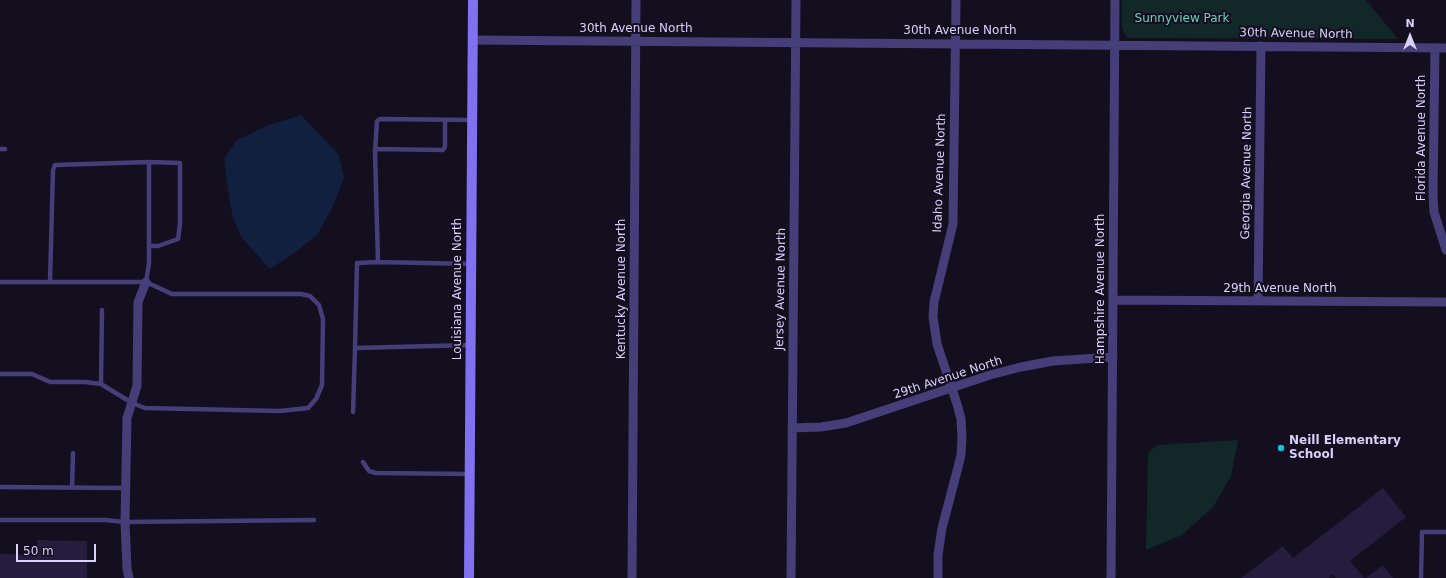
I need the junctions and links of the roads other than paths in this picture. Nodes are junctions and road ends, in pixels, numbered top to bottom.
1 (474, 0) edge
2 (636, 0) edge
3 (796, 0) edge
4 (956, 0) edge
5 (1115, 0) edge
6 (473, 40) junction
7 (636, 41) junction
8 (796, 42) junction
9 (956, 43) junction
10 (1115, 45) junction
11 (1261, 46) junction
12 (1435, 48) junction
13 (1446, 48) edge
14 (445, 120) junction
15 (473, 120) junction
16 (376, 149) junction
17 (150, 162) junction
18 (149, 246) junction
19 (1446, 250) edge
20 (378, 262) junction
21 (472, 264) junction
22 (0, 282) edge
23 (50, 282) junction
24 (146, 282) junction
25 (1113, 300) junction
26 (1258, 301) junction
27 (1446, 302) edge
28 (102, 310) dead end
29 (471, 345) junction
30 (355, 348) junction
31 (1113, 357) junction
32 (0, 374) edge
33 (101, 384) junction
34 (952, 388) junction
35 (132, 403) junction
36 (353, 412) dead end
37 (792, 428) junction
38 (73, 453) dead end
39 (363, 462) dead end
40 (470, 474) junction
41 (0, 487) edge
42 (72, 488) junction
43 (125, 488) junction
44 (0, 520) edge
45 (314, 520) dead end
46 (125, 522) junction
47 (1446, 532) edge
48 (129, 578) edge
49 (469, 578) edge
50 (632, 578) edge
51 (791, 578) edge
52 (938, 578) edge
53 (1111, 578) edge
54 (1421, 578) edge

1 - 6 street, Louisiana Avenue North
2 - 7 street, Kentucky Avenue North
3 - 8 street, Jersey Avenue North
4 - 9 street, Idaho Avenue North
5 - 10 street, Hampshire Avenue North
6 - 7 street, 30th Avenue North
6 - 15 street, Louisiana Avenue North
7 - 8 street, 30th Avenue North
7 - 50 street, Kentucky Avenue North
8 - 9 street, 30th Avenue North
8 - 37 street, Jersey Avenue North
9 - 10 street, 30th Avenue North
9 - 34 street, Idaho Avenue North
10 - 11 street, 30th Avenue North
10 - 25 street, Hampshire Avenue North
11 - 12 street, 30th Avenue North
11 - 26 street, Georgia Avenue North
12 - 13 street, 30th Avenue North
12 - 19 street, Florida Avenue North
14 - 15 lane
14 - 16 lane
14 - 16 lane
15 - 21 street, Louisiana Avenue North
16 - 20 lane
17 - 18 lane
17 - 18 lane
17 - 23 lane
18 - 24 lane
20 - 21 lane
20 - 30 lane
21 - 29 street, Louisiana Avenue North
22 - 23 lane
23 - 24 lane
24 - 35 street
24 - 35 lane
25 - 26 street, 29th Avenue North
25 - 31 street, Hampshire Avenue North
26 - 27 street, 29th Avenue North
28 - 33 lane
29 - 30 lane
29 - 40 street, Louisiana Avenue North
30 - 36 lane
31 - 34 street, 29th Avenue North
31 - 53 street, Hampshire Avenue North
32 - 33 lane
33 - 35 lane
34 - 37 street, 29th Avenue North
34 - 52 street, Idaho Avenue North
35 - 43 street
37 - 51 street, Jersey Avenue North
38 - 42 lane
39 - 40 lane
40 - 49 street, Louisiana Avenue North
41 - 42 lane
42 - 43 lane
43 - 46 street
44 - 46 lane
45 - 46 lane
46 - 48 street
47 - 54 lane

